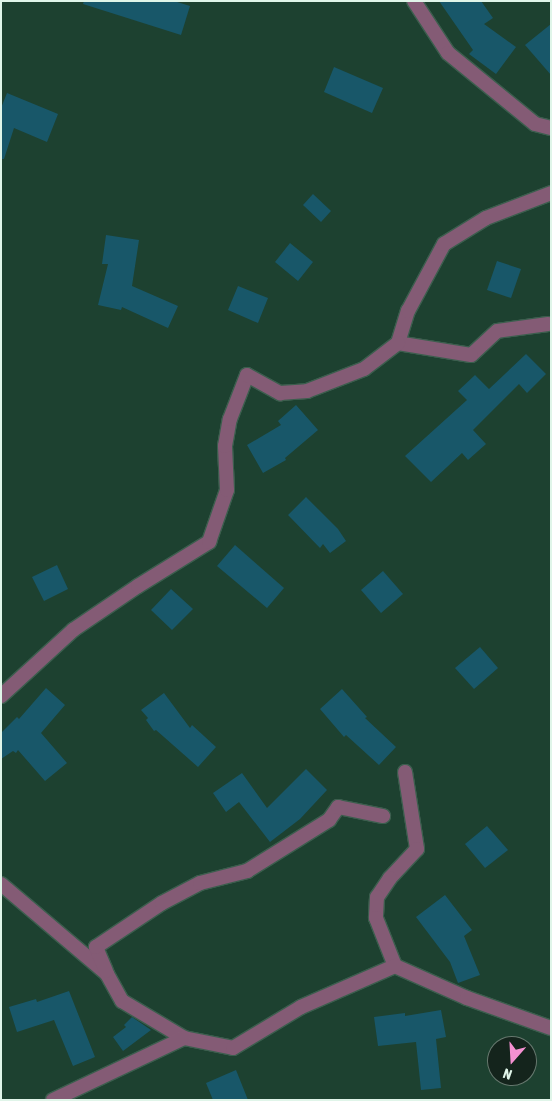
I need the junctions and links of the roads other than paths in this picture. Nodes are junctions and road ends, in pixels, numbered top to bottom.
1 (414, 1) edge
2 (551, 128) edge
3 (551, 193) edge
4 (548, 324) dead end
5 (398, 343) junction
6 (1, 696) edge
7 (405, 772) dead end
8 (383, 816) dead end
9 (1, 884) edge
10 (395, 966) junction
11 (107, 974) junction
12 (551, 1028) edge
13 (184, 1038) junction
14 (53, 1100) edge

1 - 2 street
3 - 5 street
4 - 5 street
5 - 6 street
7 - 10 street
8 - 11 street
9 - 11 street
10 - 12 street
10 - 13 street
11 - 13 street
13 - 14 street

